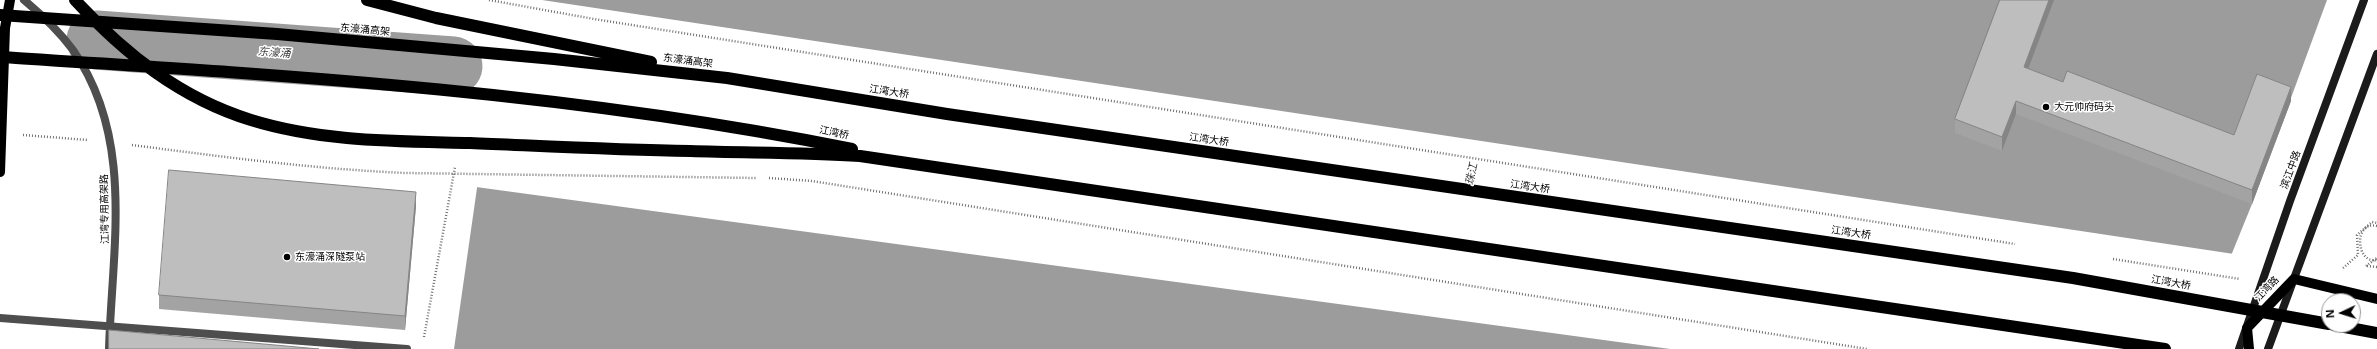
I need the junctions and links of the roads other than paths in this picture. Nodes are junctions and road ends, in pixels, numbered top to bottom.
1 (10, 0) edge
2 (24, 0) edge
3 (75, 0) edge
4 (367, 0) edge
5 (2364, 0) edge
6 (0, 14) edge
7 (5, 28) junction
8 (2377, 54) edge
9 (0, 57) edge
10 (727, 78) junction
11 (938, 166) junction
12 (0, 172) edge
13 (2294, 279) junction
14 (2377, 299) edge
15 (0, 318) edge
16 (2321, 323) edge
17 (2247, 328) junction
18 (2361, 330) edge
19 (2377, 333) edge
20 (109, 349) edge
21 (407, 349) edge
22 (2165, 349) edge
23 (2239, 349) edge
24 (2249, 349) edge
25 (2268, 349) edge

1 - 7 main road
2 - 20 lane, 江湾专用高架路
3 - 11 highway
4 - 10 highway
5 - 17 main road, 滨江中路
6 - 7 main road
6 - 10 highway, 东濠涌高架
7 - 12 main road
8 - 13 main road
9 - 11 highway, 江湾桥
10 - 16 highway, 江湾大桥
11 - 22 highway
13 - 14 main road, 江湾路
13 - 17 main road, 江湾路
13 - 25 main road
15 - 21 lane
17 - 23 main road, 滨江中路
17 - 24 main road
18 - 19 highway

